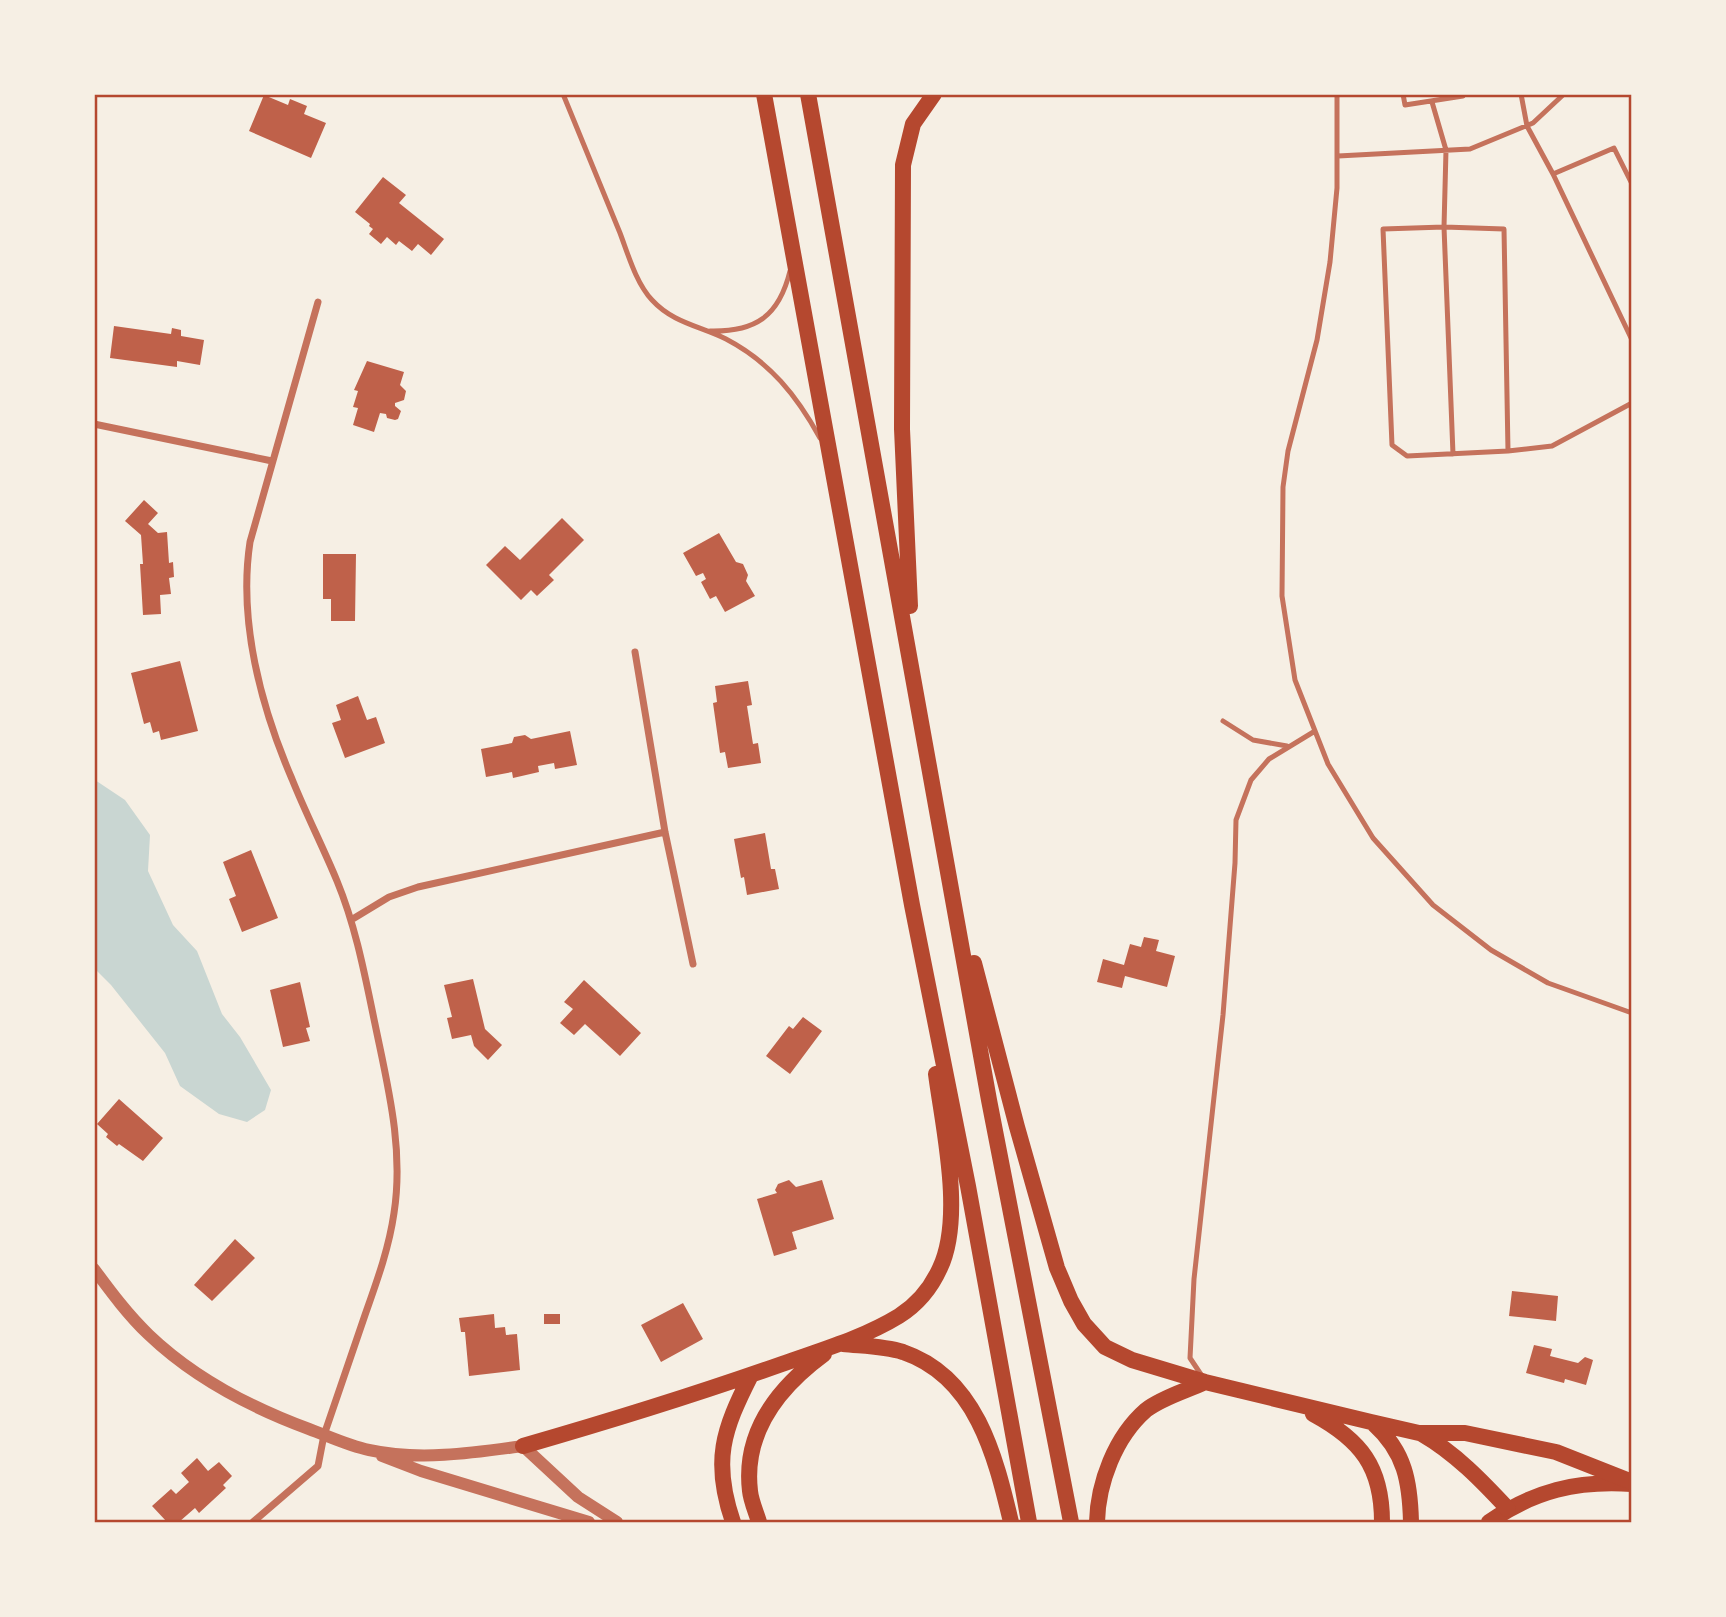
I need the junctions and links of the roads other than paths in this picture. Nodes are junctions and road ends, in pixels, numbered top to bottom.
1 (563, 94) edge
2 (764, 94) edge
3 (808, 94) edge
4 (934, 94) edge
5 (1337, 94) edge
6 (1403, 94) edge
7 (1463, 94) edge
8 (1521, 94) edge
9 (1564, 94) edge
10 (1432, 102) junction
11 (1527, 126) junction
12 (1446, 150) junction
13 (1338, 156) junction
14 (1553, 174) junction
15 (1632, 184) edge
16 (1444, 227) junction
17 (793, 254) junction
18 (318, 302) dead end
19 (707, 331) junction
20 (1632, 340) edge
21 (1632, 403) edge
22 (94, 424) edge
23 (1508, 451) junction
24 (1453, 454) junction
25 (831, 459) junction
26 (271, 461) junction
27 (635, 652) dead end
28 (916, 686) junction
29 (1223, 721) dead end
30 (1315, 731) junction
31 (1288, 746) junction
32 (664, 832) junction
33 (943, 842) junction
34 (912, 905) junction
35 (351, 920) junction
36 (694, 964) dead end
37 (1632, 1013) edge
38 (94, 1269) edge
39 (839, 1344) junction
40 (751, 1375) junction
41 (1205, 1382) junction
42 (1296, 1404) junction
43 (1371, 1422) junction
44 (1419, 1433) junction
45 (324, 1435) junction
46 (523, 1446) junction
47 (369, 1450) junction
48 (1632, 1483) edge
49 (1508, 1509) junction
50 (253, 1522) edge
51 (589, 1522) edge
52 (617, 1522) edge
53 (733, 1522) edge
54 (759, 1522) edge
55 (1011, 1522) edge
56 (1029, 1522) edge
57 (1070, 1522) edge
58 (1097, 1522) edge
59 (1382, 1522) edge
60 (1411, 1522) edge
61 (1489, 1522) edge

1 - 19 lane
2 - 17 main road
3 - 28 main road
4 - 28 main road
5 - 13 lane
6 - 10 lane
7 - 10 lane
8 - 11 lane
9 - 11 lane
10 - 12 lane
11 - 12 lane
11 - 14 lane
12 - 13 lane
12 - 16 lane
13 - 30 lane
14 - 15 lane
14 - 20 lane
16 - 23 lane
16 - 24 lane
16 - 24 lane
17 - 19 lane
17 - 25 main road
18 - 26 street
19 - 25 lane
21 - 23 lane
22 - 26 street
23 - 24 lane
25 - 34 main road
26 - 35 street
27 - 32 street
28 - 33 main road
29 - 31 lane
30 - 31 lane
30 - 37 lane
31 - 41 lane
32 - 35 street
32 - 36 street
33 - 41 main road
33 - 57 main road
34 - 39 main road
34 - 56 main road
35 - 45 street
38 - 45 street
39 - 40 main road
39 - 54 main road
39 - 55 main road
40 - 46 main road
40 - 53 main road
41 - 42 main road
41 - 58 main road
42 - 43 main road
42 - 59 main road
43 - 44 main road
43 - 60 main road
44 - 48 main road
44 - 49 main road
45 - 47 street
45 - 50 street
46 - 47 street
46 - 52 street
47 - 51 street
48 - 49 main road
49 - 61 main road

